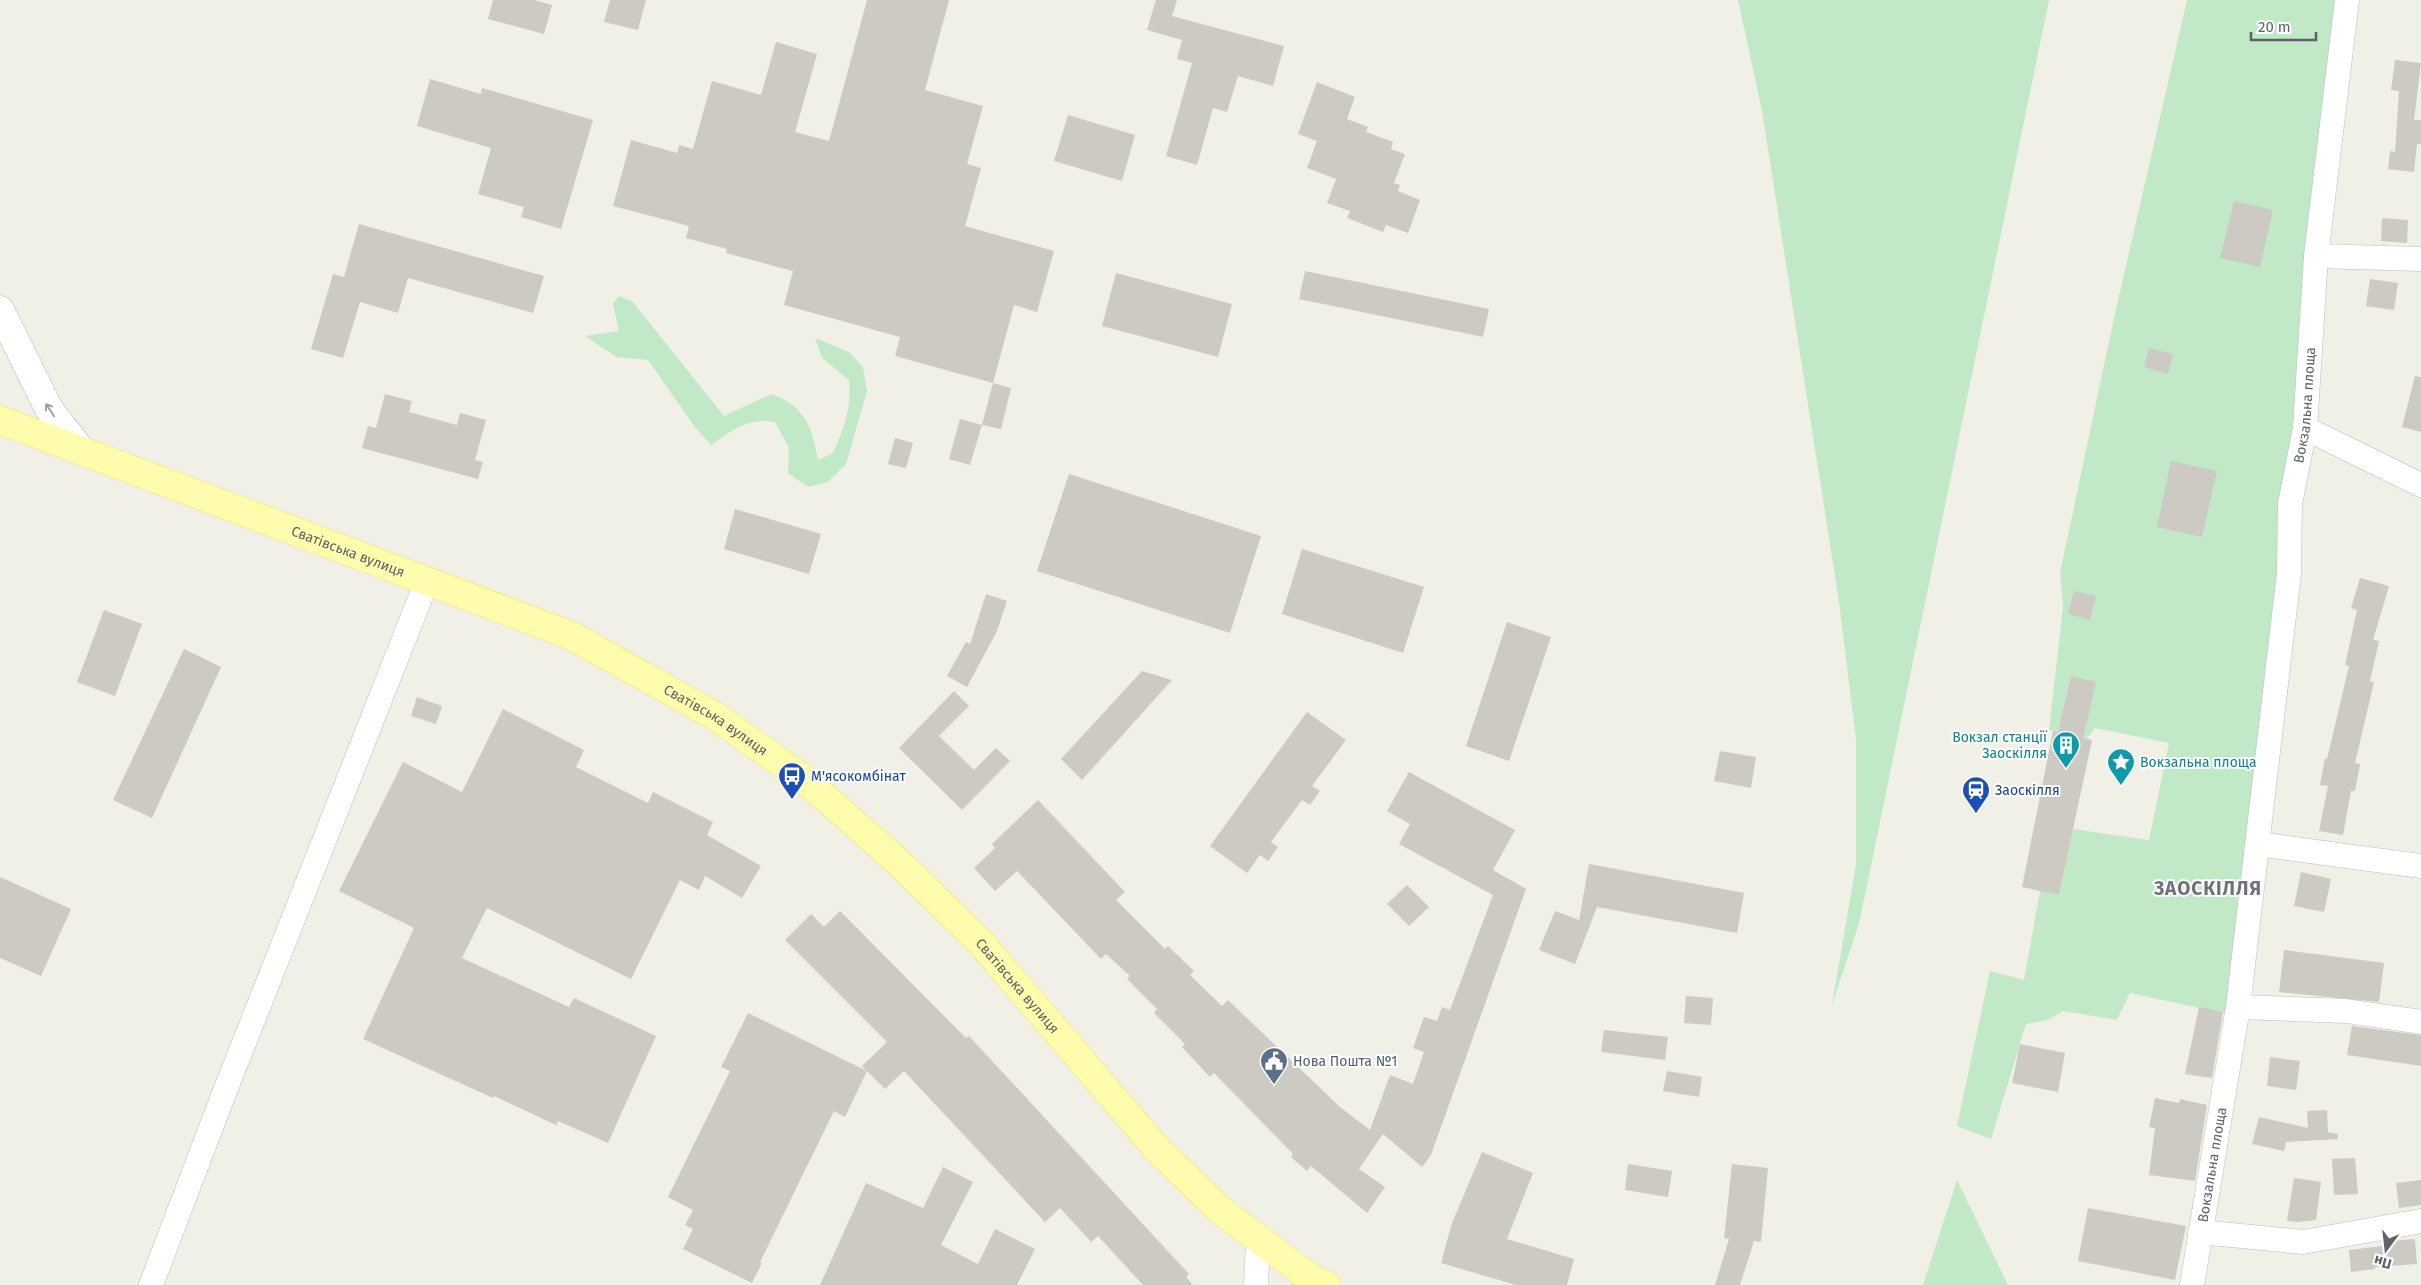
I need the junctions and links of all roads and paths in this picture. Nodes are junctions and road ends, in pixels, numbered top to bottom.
1 (2347, 0) edge
2 (2316, 256) junction
3 (2421, 259) edge
4 (0, 310) edge
5 (0, 420) edge
6 (2305, 428) junction
7 (80, 449) junction
8 (2421, 485) edge
9 (427, 581) junction
10 (2258, 844) junction
11 (2421, 866) edge
12 (2238, 1007) junction
13 (2421, 1022) edge
14 (2421, 1222) edge
15 (2200, 1232) junction
16 (1258, 1239) junction
17 (151, 1285) edge
18 (1256, 1285) edge
19 (1326, 1285) edge
20 (2192, 1285) edge

1 - 2 street, Вокзальна площа
2 - 3 street
2 - 6 street, Вокзальна площа
7 -> 4 street
5 - 7 main road, Сватівська вулиця
6 - 8 street
6 - 10 street, Вокзальна площа
7 - 9 main road, Сватівська вулиця
9 - 16 main road, Сватівська вулиця
9 - 17 street
10 - 11 street
10 - 12 street, Вокзальна площа
12 - 13 street
12 - 15 street, Вокзальна площа
14 - 15 street
15 - 20 street, Вокзальна площа
16 - 18 street
16 - 19 main road, Сватівська вулиця

